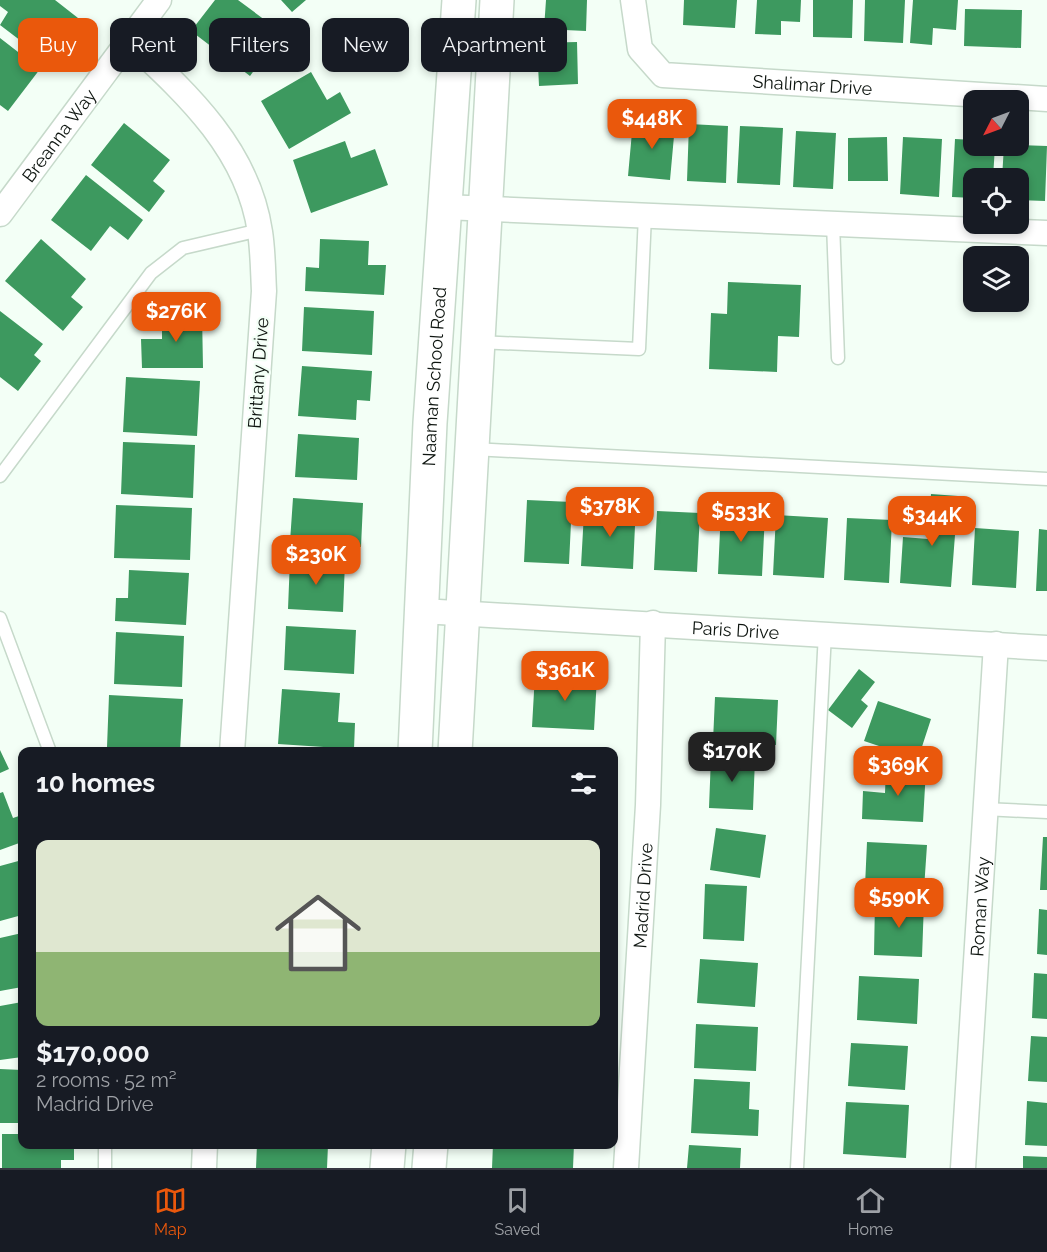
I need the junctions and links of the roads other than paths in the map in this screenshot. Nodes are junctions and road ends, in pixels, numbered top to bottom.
1 (159, 0) edge
2 (459, 0) edge
3 (497, 0) edge
4 (633, 0) edge
5 (146, 18) edge
6 (110, 66) edge
7 (164, 72) edge
8 (1047, 99) edge
9 (444, 207) junction
10 (485, 207) junction
11 (0, 214) edge
12 (645, 214) junction
13 (833, 223) junction
14 (260, 230) junction
15 (1047, 233) edge
16 (478, 342) junction
17 (838, 358) dead end
18 (472, 449) junction
19 (0, 476) edge
20 (1047, 479) edge
21 (422, 610) junction
22 (462, 613) junction
23 (0, 618) edge
24 (653, 622) junction
25 (825, 633) junction
26 (996, 644) junction
27 (1047, 648) edge
28 (48, 747) edge
29 (232, 747) edge
30 (415, 747) edge
31 (455, 747) edge
32 (984, 809) junction
33 (1047, 812) edge
34 (105, 1149) edge
35 (205, 1149) edge
36 (389, 1149) edge
37 (431, 1149) edge
38 (105, 1168) edge
39 (204, 1168) edge
40 (387, 1168) edge
41 (429, 1168) edge
42 (626, 1168) edge
43 (797, 1168) edge
44 (963, 1168) edge

1 - 5 street, Breanna Way
2 - 9 main road, Naaman School Road
3 - 10 main road
4 - 8 street, Shalimar Drive
6 - 11 street, Breanna Way
7 - 14 street, Brittany Drive
9 - 10 street
9 - 21 main road, Naaman School Road
10 - 12 street
10 - 16 main road
12 - 13 street
12 - 16 lane
13 - 15 street
13 - 17 lane
14 - 19 lane
14 - 29 street, Brittany Drive
16 - 18 main road
18 - 20 lane
18 - 22 main road
21 - 22 street, Paris Drive
21 - 30 main road, Naaman School Road
22 - 24 street, Paris Drive
22 - 31 main road
23 - 28 lane
24 - 25 street, Paris Drive
24 - 42 street, Madrid Drive
25 - 26 street, Paris Drive
25 - 43 lane
26 - 27 street, Paris Drive
26 - 32 street, Roman Way
32 - 33 lane
32 - 44 street, Roman Way
34 - 38 lane
35 - 39 street
36 - 40 main road
37 - 41 main road

